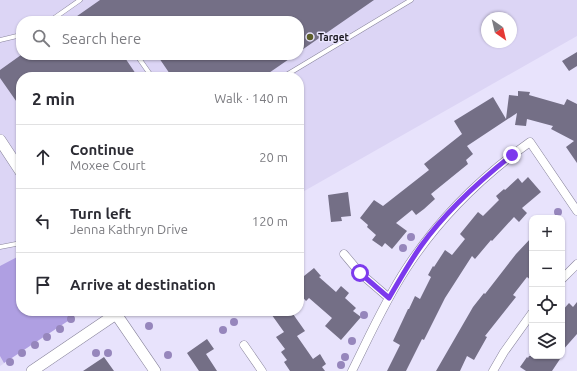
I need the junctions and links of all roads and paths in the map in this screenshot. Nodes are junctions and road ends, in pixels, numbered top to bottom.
1 (80, 0) edge
2 (411, 0) edge
3 (57, 16) edge
4 (16, 36) edge
5 (0, 40) edge
6 (140, 60) edge
7 (148, 72) edge
8 (290, 72) edge
9 (0, 140) edge
10 (16, 164) edge
11 (577, 211) edge
12 (16, 244) edge
13 (0, 247) edge
14 (344, 254) dead end
15 (577, 264) edge
16 (565, 276) edge
17 (389, 298) junction
18 (111, 316) edge
19 (117, 316) edge
20 (529, 317) edge
21 (244, 345) dead end
22 (32, 371) edge
23 (155, 371) edge
24 (262, 371) edge
25 (352, 371) edge
26 (493, 371) edge

1 - 3 lane
2 - 8 lane
4 - 5 lane
6 - 7 lane
9 - 10 street
11 - 17 street
12 - 13 lane
14 - 17 street
15 - 16 street
17 - 25 street
18 - 22 street
19 - 23 street
20 - 26 street
21 - 24 street

